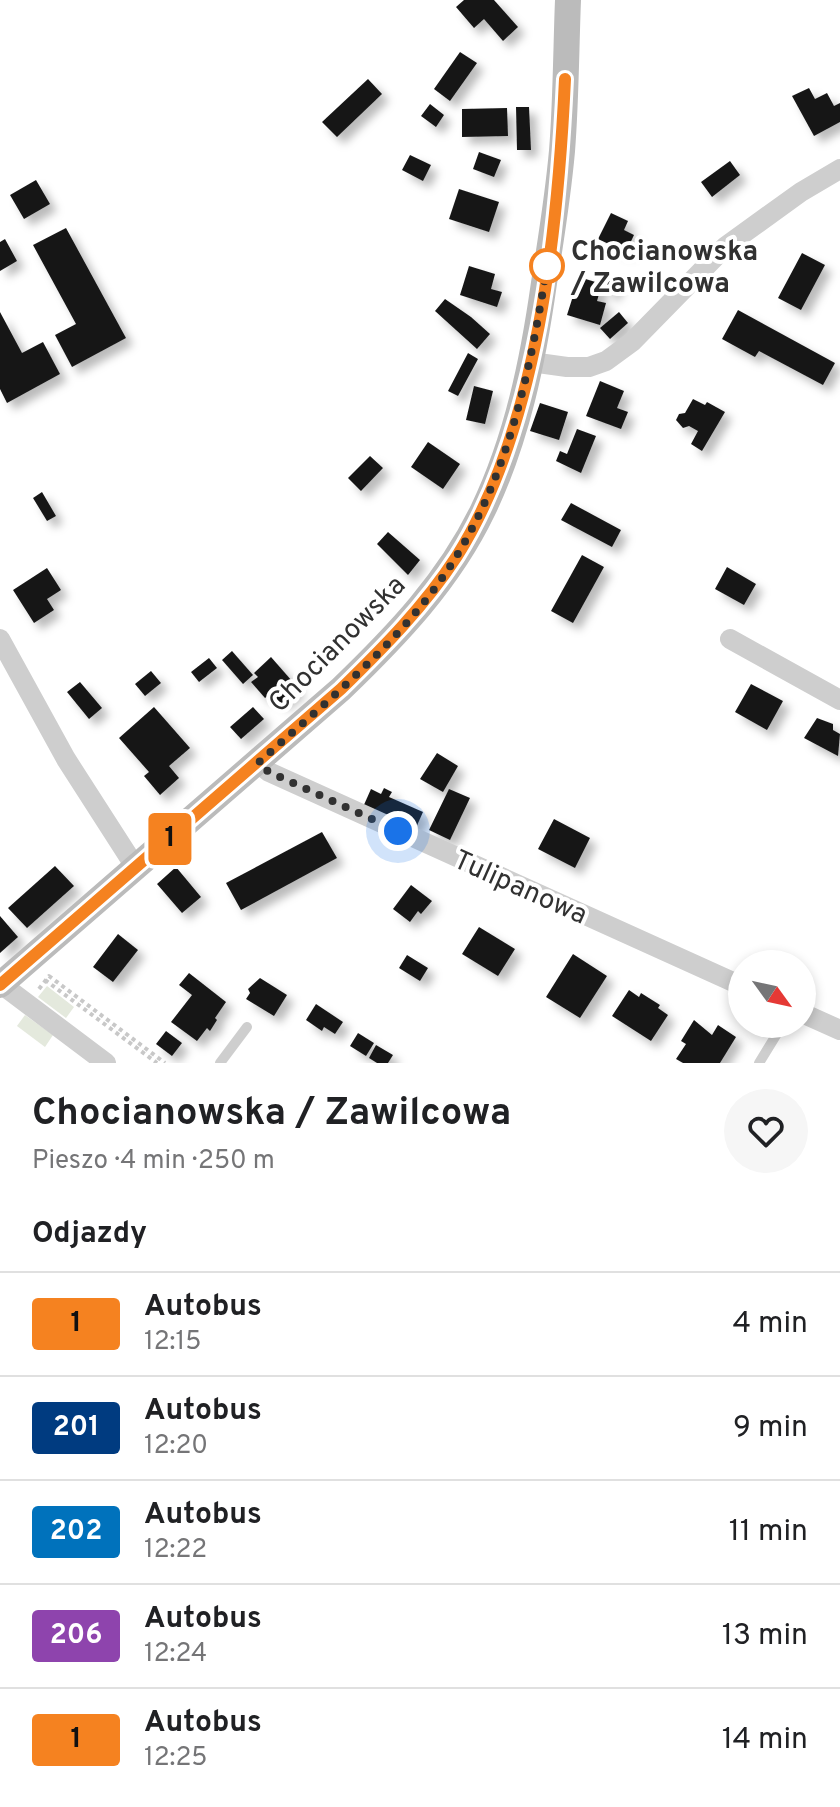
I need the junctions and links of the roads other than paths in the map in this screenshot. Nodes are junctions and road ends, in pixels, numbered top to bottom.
1 (568, 0) edge
2 (840, 169) edge
3 (531, 362) junction
4 (0, 639) edge
5 (730, 639) dead end
6 (840, 700) edge
7 (258, 763) junction
8 (136, 868) junction
9 (728, 980) edge
10 (0, 984) edge
11 (816, 1019) edge
12 (247, 1027) dead end
13 (840, 1030) edge
14 (774, 1038) edge
15 (106, 1063) edge
16 (220, 1063) edge
17 (759, 1063) edge

1 - 3 street, Chocianowska
2 - 3 street
3 - 7 street, Chocianowska
4 - 8 street
5 - 6 street
7 - 8 street, Chocianowska
7 - 9 street, Tulipanowa
8 - 10 street, Chocianowska
10 - 15 street
11 - 13 street
12 - 16 lane
14 - 17 lane

